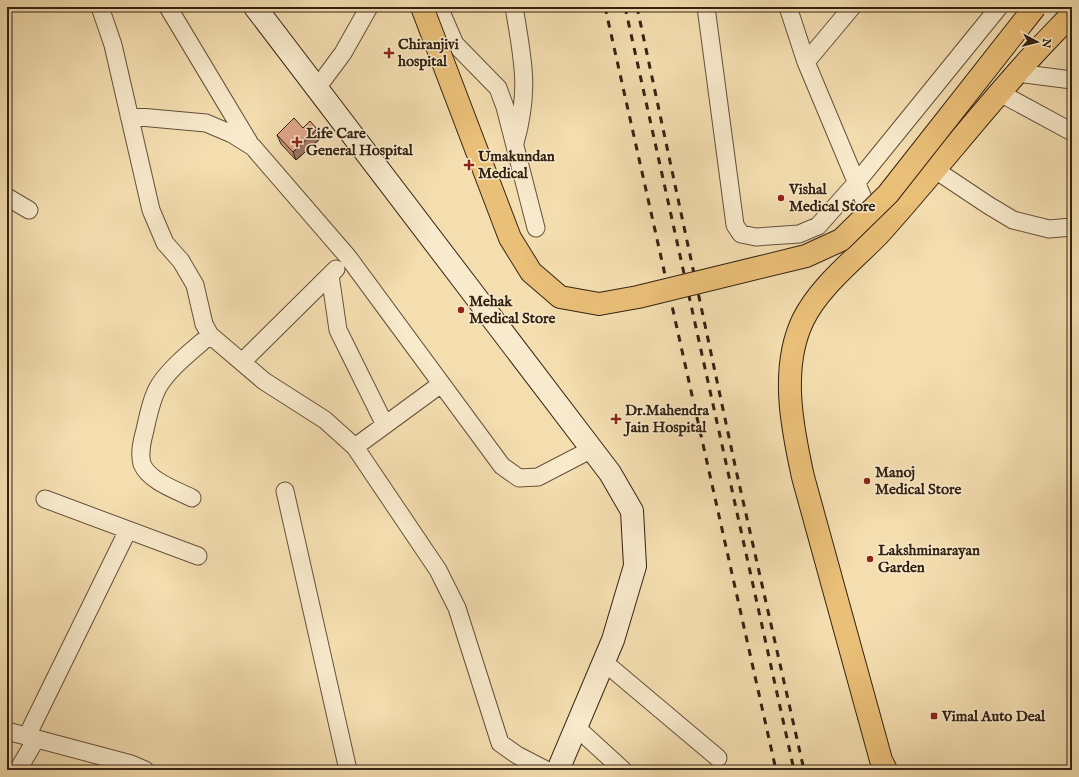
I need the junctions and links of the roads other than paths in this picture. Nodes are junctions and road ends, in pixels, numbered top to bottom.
1 (100, 7) edge
2 (168, 7) edge
3 (255, 7) edge
4 (369, 7) edge
5 (422, 7) edge
6 (439, 7) edge
7 (514, 7) edge
8 (706, 7) edge
9 (788, 7) edge
10 (852, 7) edge
11 (999, 7) edge
12 (1035, 7) edge
13 (1072, 14) edge
14 (806, 62) junction
15 (1017, 73) junction
16 (1072, 80) edge
17 (317, 88) junction
18 (1000, 93) junction
19 (129, 116) junction
20 (1072, 132) edge
21 (515, 144) junction
22 (253, 147) junction
23 (934, 169) junction
24 (856, 182) junction
25 (7, 197) edge
26 (29, 210) dead end
27 (1072, 227) edge
28 (536, 228) dead end
29 (878, 234) junction
30 (348, 258) junction
31 (330, 275) junction
32 (210, 335) junction
33 (242, 362) junction
34 (441, 384) junction
35 (385, 425) junction
36 (355, 447) junction
37 (592, 449) junction
38 (285, 491) dead end
39 (192, 498) dead end
40 (45, 499) dead end
41 (128, 530) junction
42 (198, 556) dead end
43 (604, 662) junction
44 (576, 727) junction
45 (7, 731) edge
46 (31, 738) junction
47 (718, 758) dead end
48 (18, 770) edge
49 (145, 770) edge
50 (348, 770) edge
51 (546, 770) edge
52 (558, 770) edge
53 (623, 770) edge
54 (886, 770) edge

1 - 19 street
2 - 22 street
3 - 17 street
4 - 17 street
5 - 12 main road, bridge
6 - 21 street
7 - 21 street
8 - 24 street
9 - 14 street
10 - 14 street
11 - 24 street
13 - 15 main road
14 - 24 street
15 - 16 street
15 - 18 main road
17 - 37 street
18 - 20 street
18 - 23 main road
19 - 22 street
19 - 32 street
21 - 28 street
22 - 30 street
23 - 27 street
23 - 29 main road
24 - 29 street
25 - 26 street
29 - 54 main road
30 - 31 street
30 - 34 street
31 - 33 street
31 - 35 street
32 - 33 street
32 - 39 street
33 - 36 street
34 - 35 street
34 - 37 street
35 - 36 street
36 - 51 street
37 - 43 street
38 - 50 street
40 - 41 street
41 - 42 street
41 - 46 street
43 - 44 street
43 - 47 street
44 - 52 street
44 - 53 street
45 - 46 street
46 - 48 street
46 - 49 street

